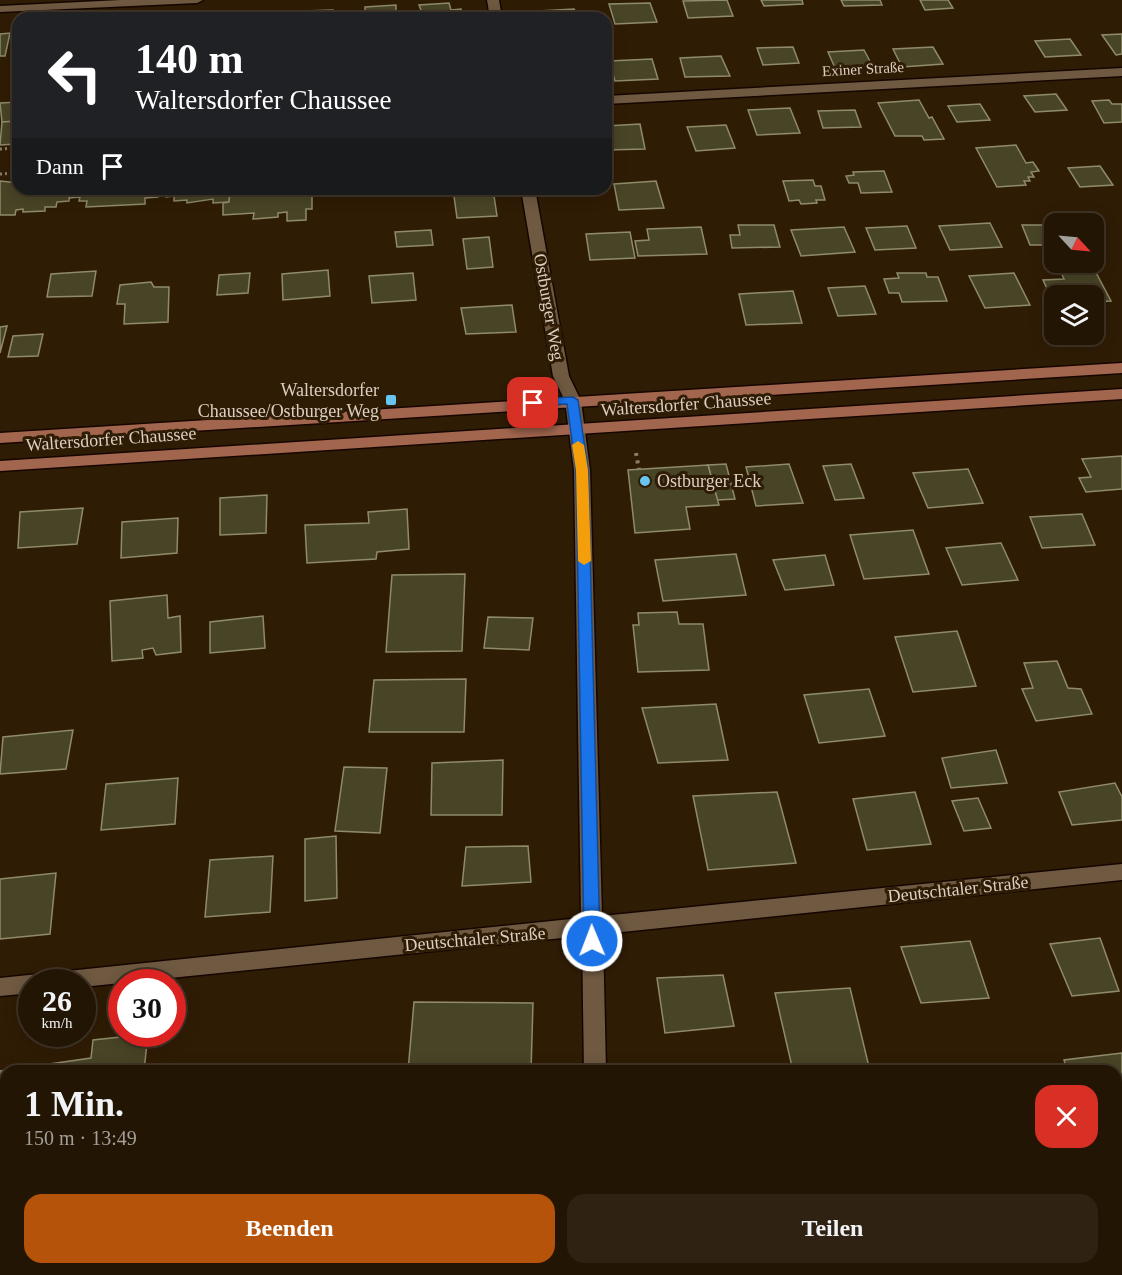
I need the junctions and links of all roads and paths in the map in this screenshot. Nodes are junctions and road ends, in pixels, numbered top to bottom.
1 (197, 0) edge
2 (0, 9) edge
3 (1122, 72) edge
4 (612, 100) edge
5 (529, 195) edge
6 (1122, 368) edge
7 (1122, 394) edge
8 (573, 400) junction
9 (576, 430) junction
10 (0, 438) edge
11 (636, 453) dead end
12 (0, 466) edge
13 (639, 470) dead end
14 (1122, 872) edge
15 (592, 928) junction
16 (96, 977) edge
17 (18, 985) edge
18 (0, 987) edge
19 (595, 1065) edge

1 - 2 street
3 - 4 street, Exiner Straße
5 - 8 street, Ostburger Weg
6 - 8 main road, Waltersdorfer Chaussee
7 - 9 main road, Waltersdorfer Chaussee
8 - 9 street, Ostburger Weg
8 - 10 main road, Waltersdorfer Chaussee
9 - 12 main road, Waltersdorfer Chaussee
9 - 15 street, Ostburger Weg
11 - 13 path
14 - 15 street, Deutschtaler Straße
15 - 16 street, Deutschtaler Straße
15 - 19 street, Ostburger Weg
17 - 18 street

